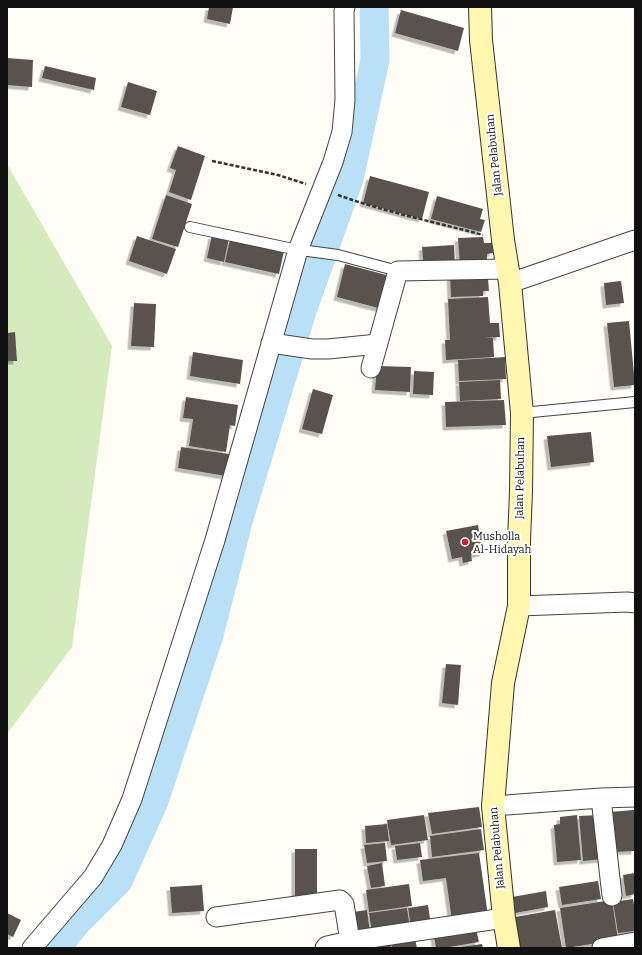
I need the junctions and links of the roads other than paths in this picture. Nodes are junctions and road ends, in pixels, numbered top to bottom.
1 (345, 7) edge
2 (480, 7) edge
3 (190, 227) dead end
4 (635, 240) edge
5 (305, 251) junction
6 (398, 271) junction
7 (509, 276) junction
8 (278, 344) junction
9 (378, 344) junction
10 (371, 368) dead end
11 (635, 402) edge
12 (522, 413) junction
13 (635, 603) edge
14 (519, 606) junction
15 (635, 797) edge
16 (601, 798) junction
17 (493, 806) junction
18 (612, 896) dead end
19 (216, 917) dead end
20 (504, 918) junction
21 (350, 941) junction
22 (635, 942) edge
23 (32, 948) edge
24 (325, 948) edge
25 (508, 948) edge
26 (602, 948) edge

1 - 5 street
2 - 7 street, Jalan Pelabuhan
3 - 5 lane
4 - 7 street
5 - 6 lane
5 - 8 street
6 - 7 street
6 - 9 street
7 - 12 street, Jalan Pelabuhan
8 - 9 street
8 - 23 street
9 - 10 street
11 - 12 lane
12 - 14 street, Jalan Pelabuhan
13 - 14 street
14 - 17 street, Jalan Pelabuhan
15 - 16 street
16 - 17 street
16 - 18 street
17 - 20 street, Jalan Pelabuhan
19 - 21 street
20 - 21 street
20 - 25 street, Jalan Pelabuhan
21 - 24 street
22 - 26 street

